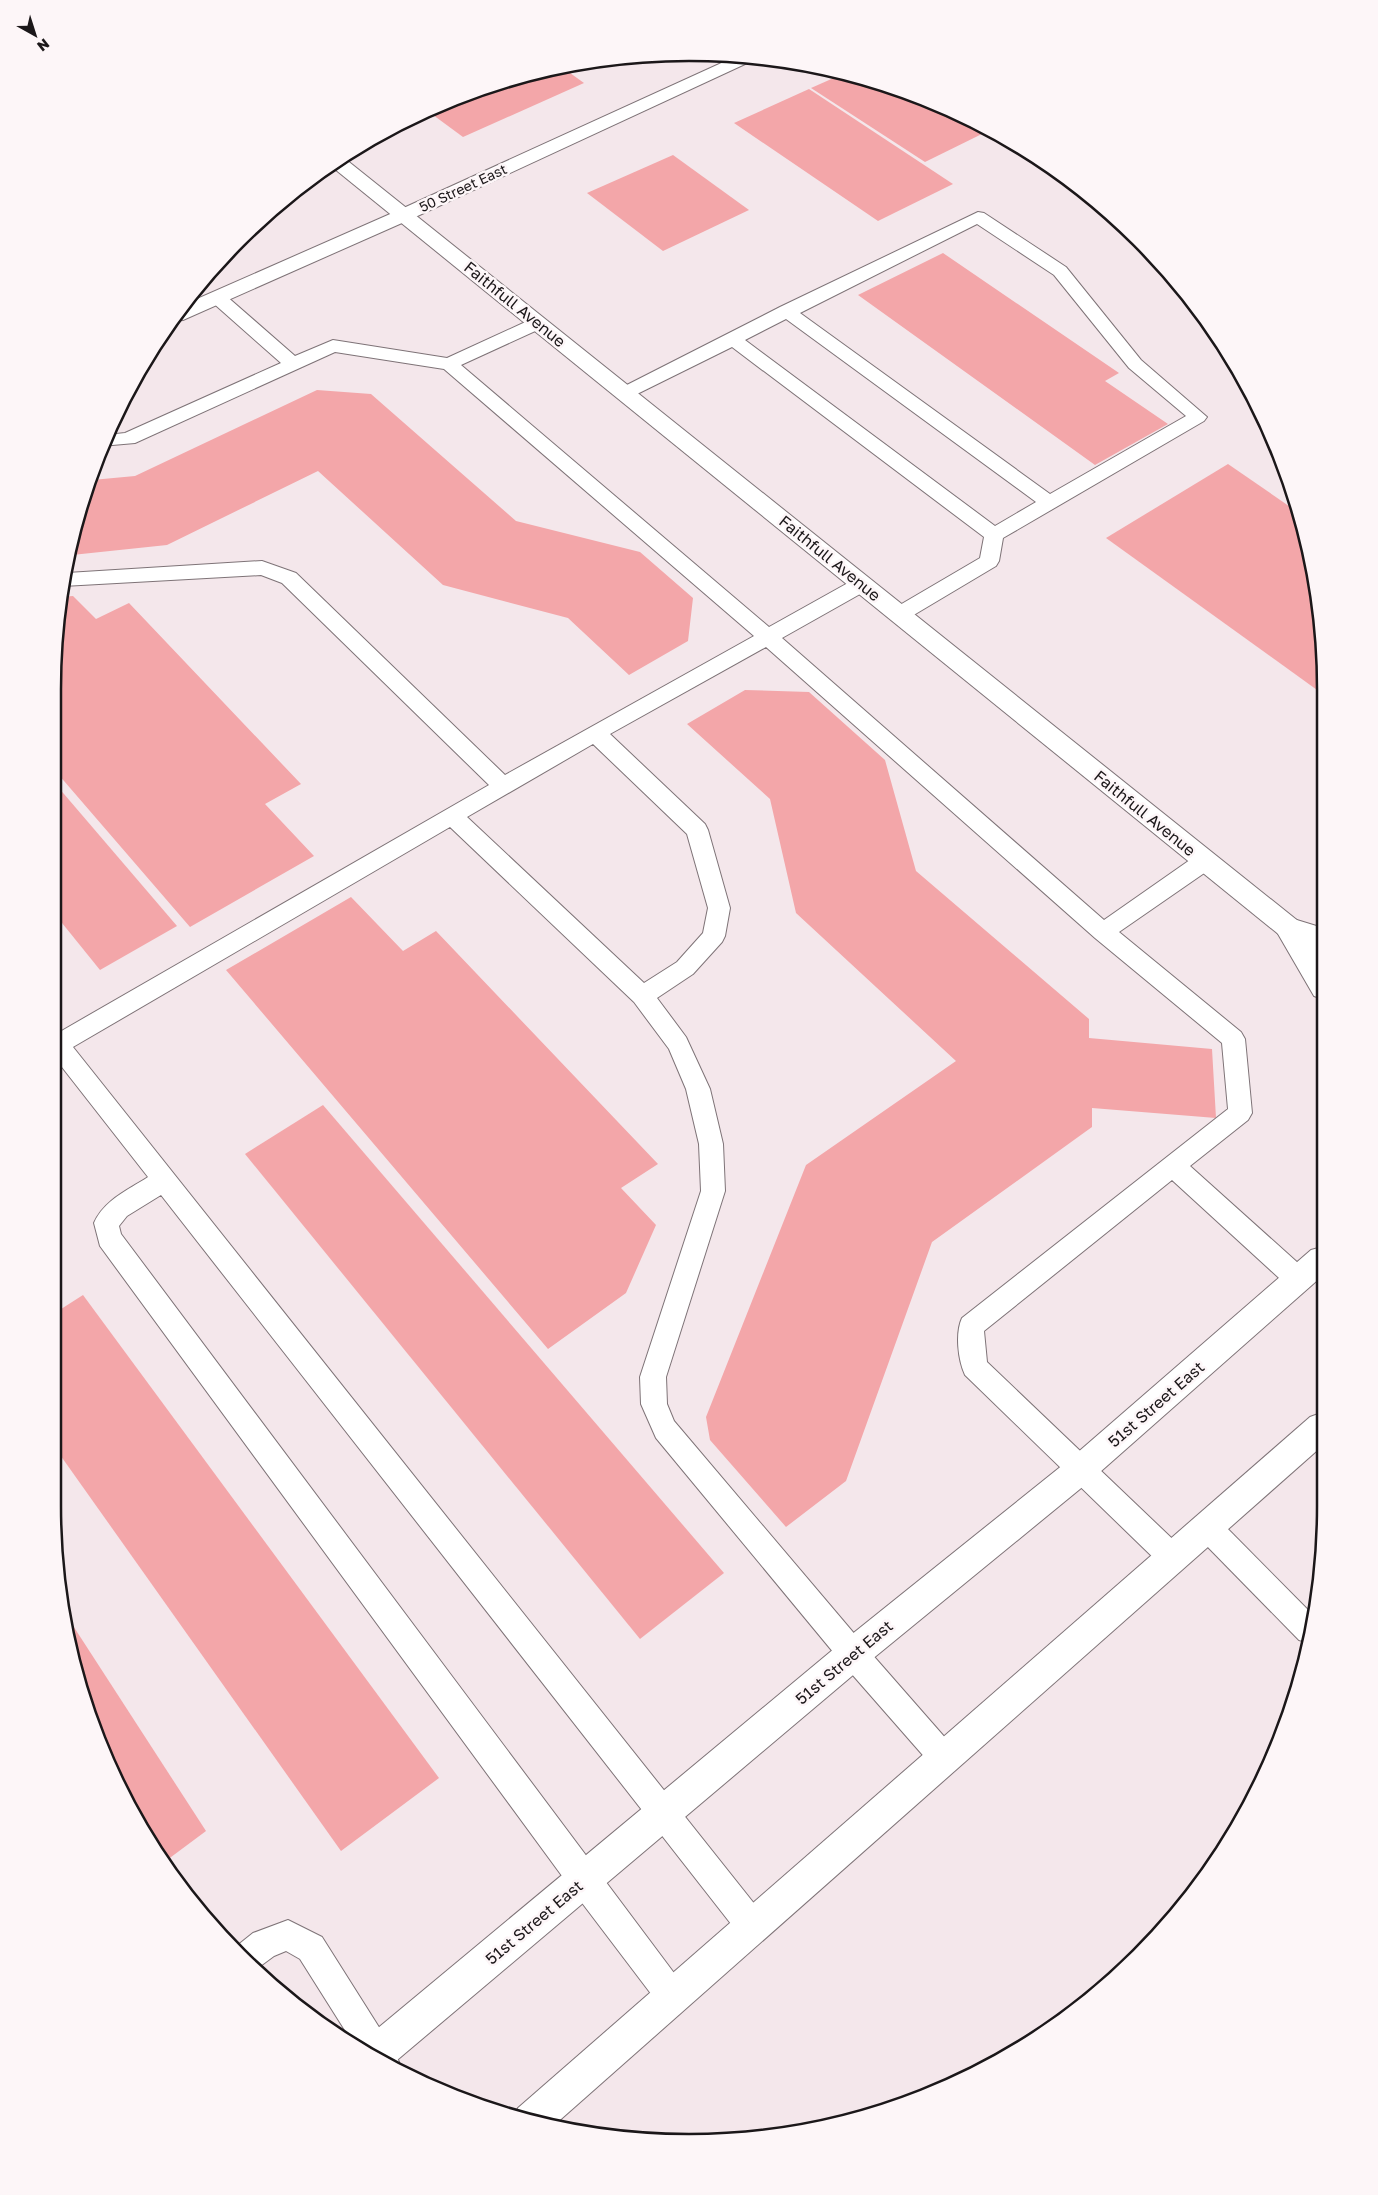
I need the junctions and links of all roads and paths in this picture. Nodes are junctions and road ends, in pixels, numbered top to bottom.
1 (736, 64) edge
2 (342, 166) edge
3 (404, 215) junction
4 (218, 298) junction
5 (188, 311) edge
6 (786, 311) junction
7 (538, 323) junction
8 (733, 339) junction
9 (292, 364) junction
10 (449, 364) junction
11 (625, 393) junction
12 (113, 440) edge
13 (1048, 502) junction
14 (994, 535) junction
15 (71, 580) edge
16 (862, 584) junction
17 (900, 614) junction
18 (768, 637) junction
19 (595, 733) junction
20 (503, 786) junction
21 (452, 816) junction
22 (1205, 861) junction
23 (1286, 927) junction
24 (1104, 932) junction
25 (1317, 936) edge
26 (1317, 951) edge
27 (1317, 979) edge
28 (642, 996) junction
29 (61, 1042) edge
30 (61, 1048) edge
31 (1174, 1165) junction
32 (164, 1180) junction
33 (1314, 1263) edge
34 (1317, 1431) edge
35 (1080, 1470) junction
36 (1208, 1528) junction
37 (1173, 1558) junction
38 (1305, 1626) edge
39 (853, 1654) junction
40 (945, 1759) junction
41 (663, 1813) junction
42 (584, 1880) junction
43 (753, 1928) junction
44 (250, 1955) edge
45 (672, 1996) junction
46 (373, 2049) edge
47 (382, 2054) edge
48 (538, 2115) edge

1 - 3 street, 50 Street East
2 - 3 street, Faithfull Avenue
3 - 4 street, 50 Street East
3 - 7 street, Faithfull Avenue
4 - 5 street, 50 Street East
4 - 9 lane
6 - 8 lane
6 - 13 lane
6 - 13 lane
7 - 10 lane
7 - 11 street, Faithfull Avenue
8 - 11 lane
8 - 14 lane
9 - 10 lane
9 - 12 lane
10 - 18 lane
11 - 16 street, Faithfull Avenue
13 - 14 lane
14 - 17 lane
15 - 20 lane
16 - 17 street, Faithfull Avenue
16 - 18 lane
17 - 22 street, Faithfull Avenue
18 - 19 lane
18 - 24 lane
19 - 20 lane
19 - 28 lane
20 - 21 lane
21 - 28 lane
21 - 29 lane
22 - 23 street, Faithfull Avenue
22 - 24 lane
23 - 25 street
23 - 26 street, Faithfull Avenue
23 - 27 street
24 - 31 lane
28 - 39 lane
30 - 32 lane
31 - 33 lane
31 - 35 lane
32 - 41 lane
32 - 42 lane
33 - 35 street, 51st Street East
34 - 36 street
35 - 37 lane
35 - 39 street, 51st Street East
36 - 37 street
36 - 38 lane
37 - 40 street
39 - 40 lane
39 - 41 street, 51st Street East
40 - 43 street
41 - 42 street, 51st Street East
41 - 43 lane
42 - 45 lane
42 - 47 street, 51st Street East
43 - 45 street
44 - 46 lane
45 - 48 street

